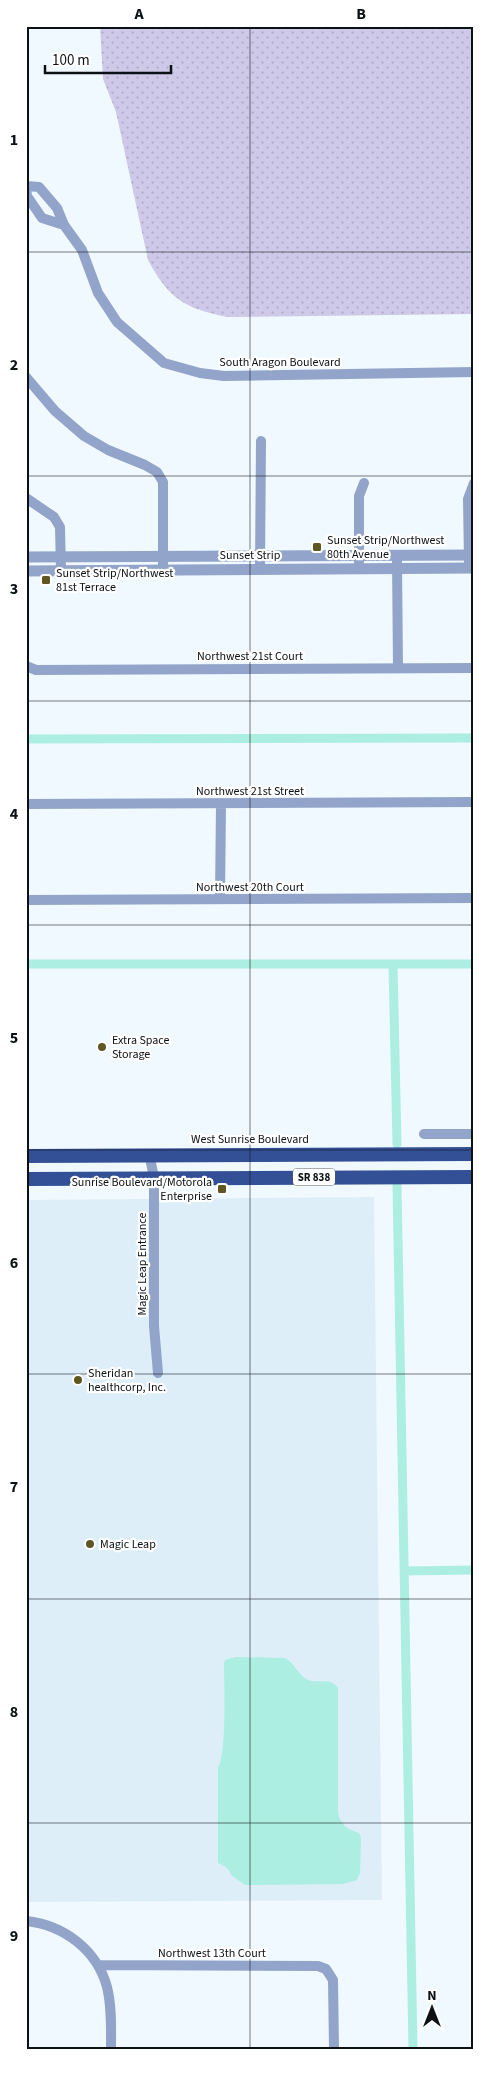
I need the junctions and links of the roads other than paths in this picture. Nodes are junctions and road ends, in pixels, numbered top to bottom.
1 (26, 188) edge
2 (52, 201) junction
3 (39, 215) junction
4 (64, 225) junction
5 (474, 372) edge
6 (26, 377) edge
7 (261, 441) dead end
8 (364, 483) dead end
9 (474, 483) edge
10 (26, 498) edge
11 (471, 555) edge
12 (163, 556) junction
13 (260, 556) junction
14 (359, 556) junction
15 (397, 556) junction
16 (26, 557) edge
17 (61, 557) junction
18 (260, 568) junction
19 (359, 568) junction
20 (397, 568) junction
21 (471, 568) edge
22 (163, 569) junction
23 (26, 571) edge
24 (61, 571) junction
25 (26, 666) edge
26 (398, 668) junction
27 (474, 668) edge
28 (474, 802) edge
29 (26, 804) edge
30 (221, 804) junction
31 (474, 898) edge
32 (26, 900) edge
33 (220, 900) junction
34 (424, 1134) dead end
35 (474, 1134) edge
36 (149, 1154) junction
37 (474, 1154) edge
38 (26, 1156) edge
39 (154, 1177) junction
40 (474, 1177) edge
41 (26, 1179) edge
42 (158, 1373) dead end
43 (26, 1921) edge
44 (98, 1965) junction
45 (111, 2049) edge
46 (334, 2049) edge

1 - 2 street
1 - 3 street
2 - 3 street
2 - 4 street, South Aragon Boulevard
3 - 4 street
4 - 5 street, South Aragon Boulevard
6 - 12 street
7 - 13 street
8 - 14 street
9 - 11 street
10 - 17 street
11 - 15 street, Sunset Strip
11 - 21 street
12 - 13 street, Sunset Strip
12 - 17 street, Sunset Strip
12 - 22 street
13 - 14 street, Sunset Strip
13 - 18 street
14 - 15 street, Sunset Strip
14 - 19 street
15 - 20 street
16 - 17 street, Sunset Strip
17 - 24 street
18 - 19 street, Sunset Strip
18 - 22 street, Sunset Strip
19 - 20 street, Sunset Strip
20 - 21 street, Sunset Strip
20 - 26 street
22 - 24 street, Sunset Strip
23 - 24 street, Sunset Strip
25 - 26 street, Northwest 21st Court
26 - 27 street, Northwest 21st Court
28 - 30 street, Northwest 21st Street
29 - 30 street, Northwest 21st Street
30 - 33 street
31 - 33 street, Northwest 20th Court
32 - 33 street, Northwest 20th Court
34 - 35 street
36 - 37 highway, West Sunrise Boulevard / SR 838
36 - 38 highway, West Sunrise Boulevard / SR 838
36 - 39 street, Magic Leap Entrance
39 - 40 highway, SR 838
39 - 41 highway, SR 838
39 - 42 street, Magic Leap Entrance
43 - 44 street
44 - 45 street
44 - 46 street, Northwest 13th Court

